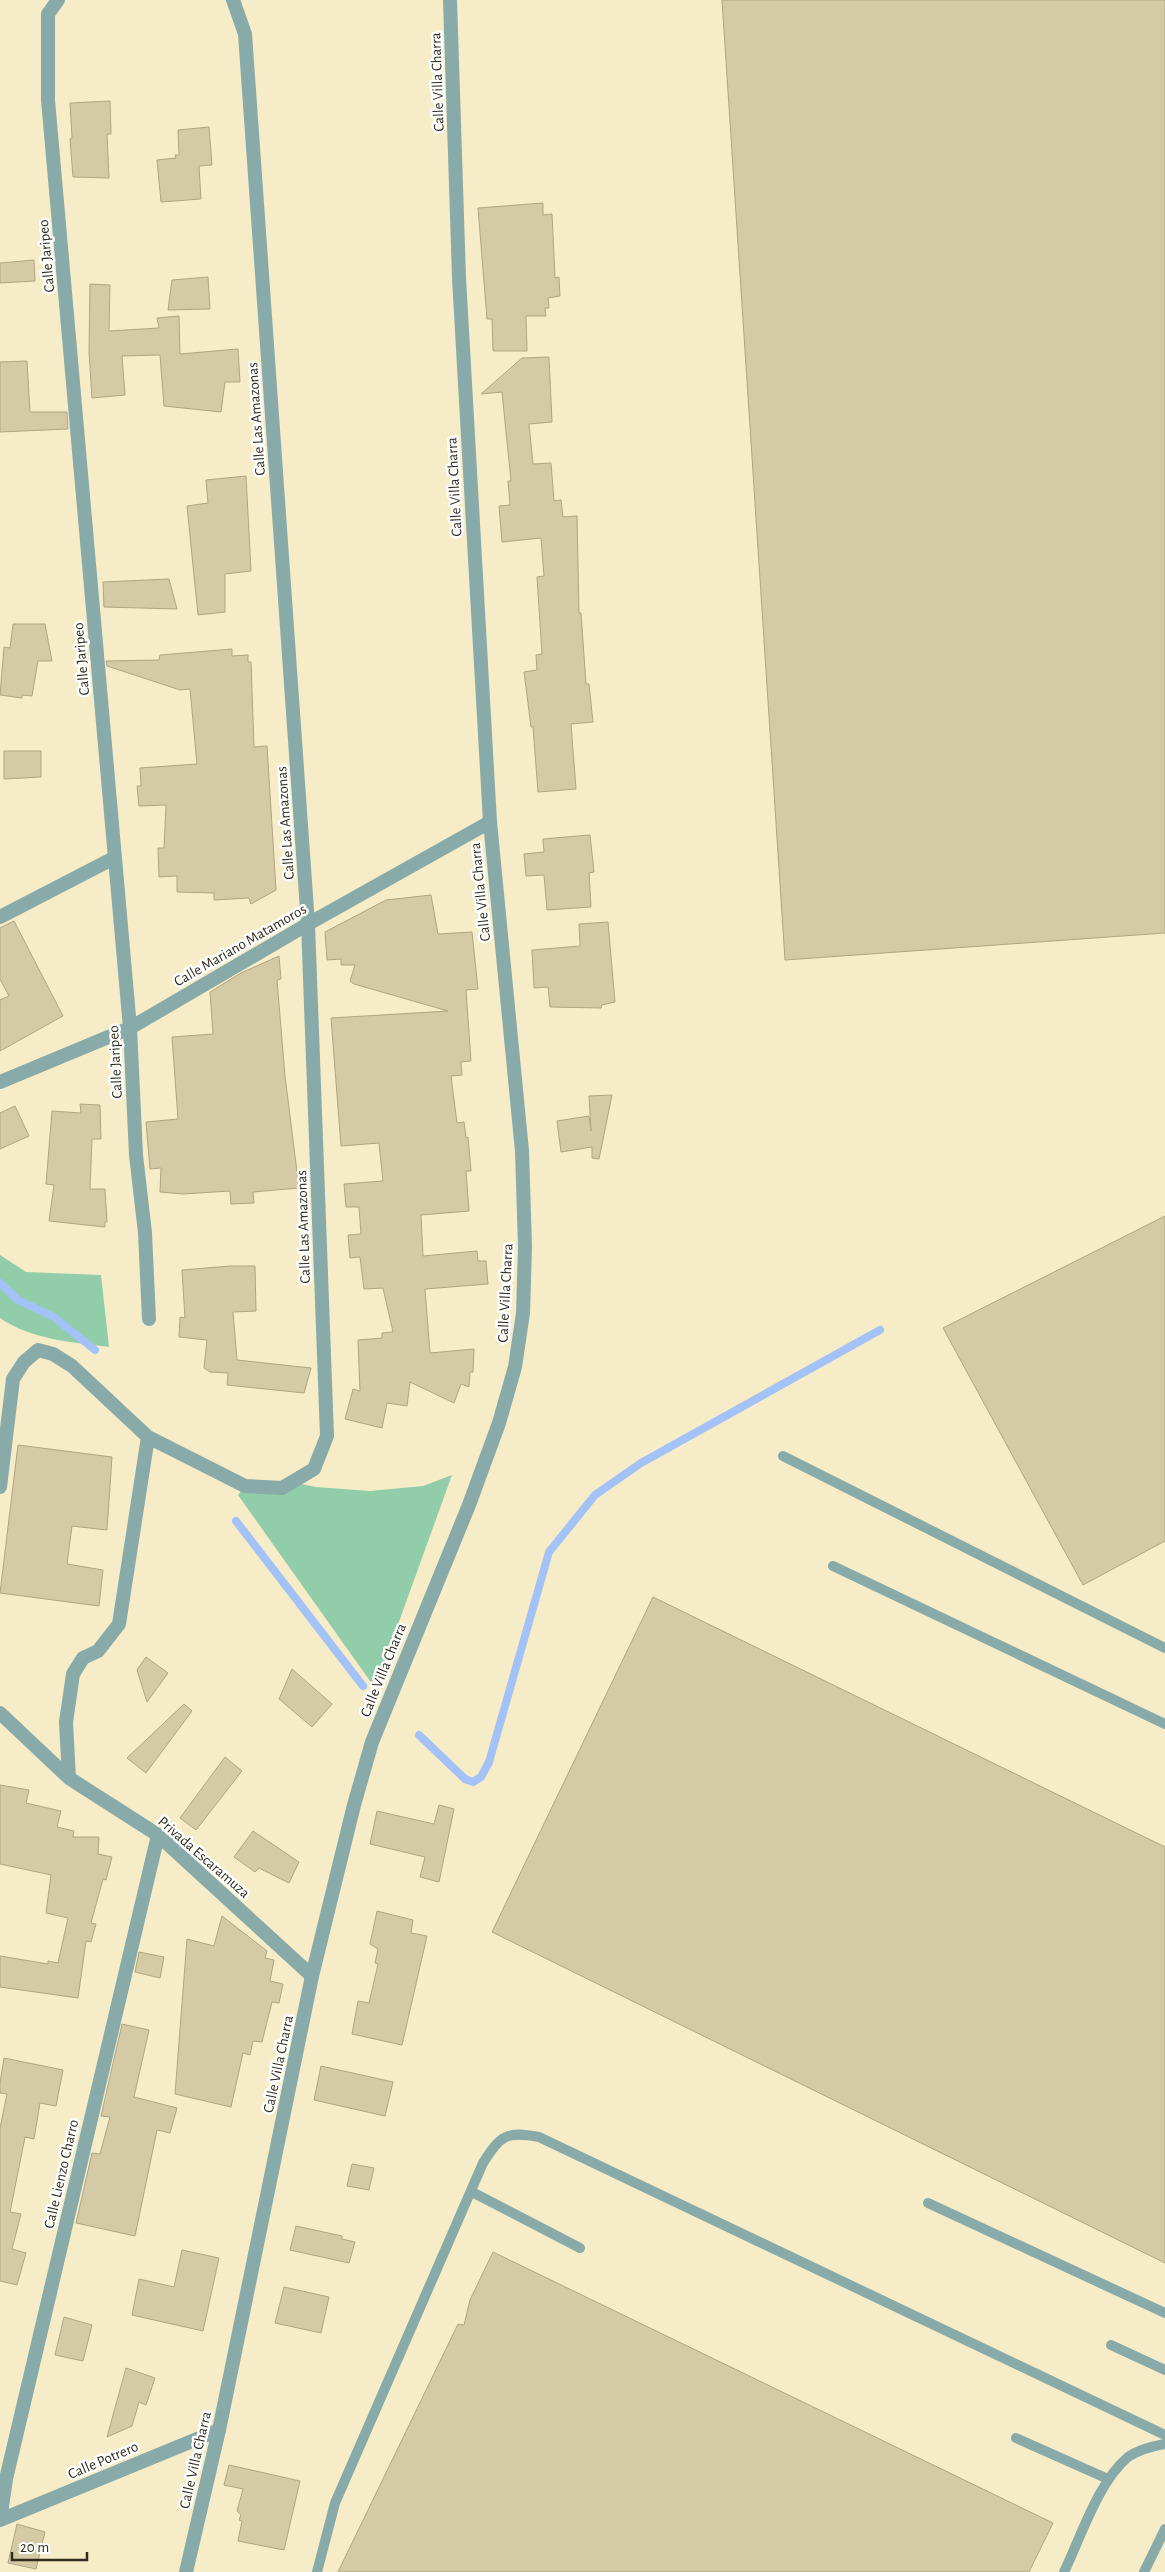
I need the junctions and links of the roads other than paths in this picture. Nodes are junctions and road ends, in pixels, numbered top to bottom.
1 (58, 0) edge
2 (233, 0) edge
3 (450, 0) edge
4 (490, 822) junction
5 (114, 858) junction
6 (0, 917) edge
7 (308, 924) junction
8 (130, 1028) junction
9 (0, 1082) edge
10 (149, 1319) dead end
11 (148, 1437) junction
12 (783, 1456) dead end
13 (1, 1465) edge
14 (0, 1487) edge
15 (833, 1566) dead end
16 (1165, 1648) edge
17 (0, 1713) edge
18 (1165, 1724) edge
19 (70, 1778) junction
20 (158, 1835) junction
21 (312, 1976) junction
22 (472, 2192) junction
23 (928, 2203) dead end
24 (580, 2248) dead end
25 (1165, 2313) edge
26 (1112, 2345) dead end
27 (1165, 2370) edge
28 (219, 2430) junction
29 (1165, 2435) edge
30 (1016, 2438) dead end
31 (1165, 2444) edge
32 (3, 2476) edge
33 (1108, 2480) junction
34 (0, 2520) edge
35 (1165, 2529) edge
36 (186, 2572) edge
37 (317, 2572) edge
38 (1064, 2572) edge
39 (1144, 2572) edge

1 - 5 street, Calle Jaripeo
2 - 7 street, Calle Las Amazonas
3 - 4 street, Calle Villa Charra
4 - 7 street, Calle Mariano Matamoros
4 - 21 street, Calle Villa Charra
5 - 6 street
5 - 8 street, Calle Jaripeo
7 - 8 street, Calle Mariano Matamoros
7 - 11 street, Calle Las Amazonas
8 - 9 street, Calle Mariano Matamoros
8 - 10 street, Calle Jaripeo
11 - 13 street, Calle Las Amazonas
11 - 19 street
12 - 16 lane
13 - 14 street
15 - 18 lane
17 - 19 street, Privada Escaramuza
19 - 20 street, Privada Escaramuza
20 - 21 street, Privada Escaramuza
20 - 32 street, Calle Lienzo Charro
21 - 28 street, Calle Villa Charra
22 - 24 lane
22 - 29 lane
22 - 37 lane
23 - 25 lane
26 - 27 lane
28 - 34 street, Calle Potrero
28 - 36 street, Calle Villa Charra
30 - 33 lane
31 - 33 lane
32 - 34 street, Calle Lienzo Charro
33 - 38 lane
35 - 39 lane

